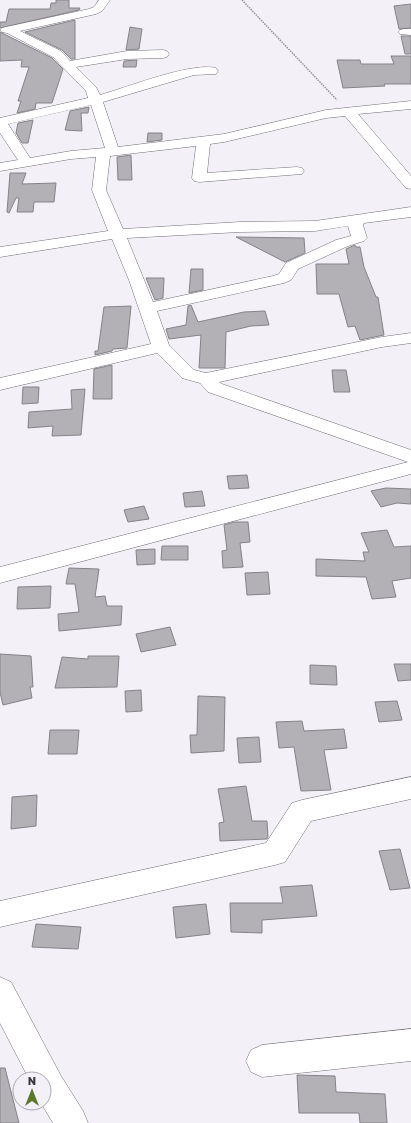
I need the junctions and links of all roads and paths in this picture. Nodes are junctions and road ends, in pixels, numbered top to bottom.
1 (105, 0) edge
2 (242, 0) edge
3 (5, 31) edge
4 (163, 54) dead end
5 (67, 65) junction
6 (212, 71) dead end
7 (96, 100) junction
8 (411, 105) edge
9 (349, 112) junction
10 (0, 124) edge
11 (203, 141) junction
12 (108, 151) junction
13 (26, 162) junction
14 (0, 167) edge
15 (297, 170) dead end
16 (411, 184) edge
17 (411, 212) edge
18 (359, 219) junction
19 (118, 234) junction
20 (0, 252) edge
21 (147, 308) junction
22 (411, 338) edge
23 (161, 347) junction
24 (206, 379) junction
25 (0, 384) edge
26 (411, 457) edge
27 (411, 468) edge
28 (0, 575) edge
29 (411, 788) edge
30 (0, 914) edge
31 (2, 999) edge
32 (411, 1045) edge
33 (262, 1062) dead end
34 (71, 1123) edge

1 - 3 street
2 - 9 path
3 - 5 street
4 - 5 street
5 - 7 street
6 - 7 street
7 - 10 street
7 - 12 street
8 - 9 street
9 - 11 street
9 - 16 street
10 - 13 street
11 - 12 street
11 - 15 street
12 - 13 street
12 - 19 street
13 - 14 street
17 - 18 street
18 - 19 street
18 - 21 street
19 - 20 street
19 - 21 street
21 - 23 street
22 - 24 street
23 - 24 street
23 - 25 street
24 - 26 street
27 - 28 street
29 - 30 street
31 - 34 street
32 - 33 street

